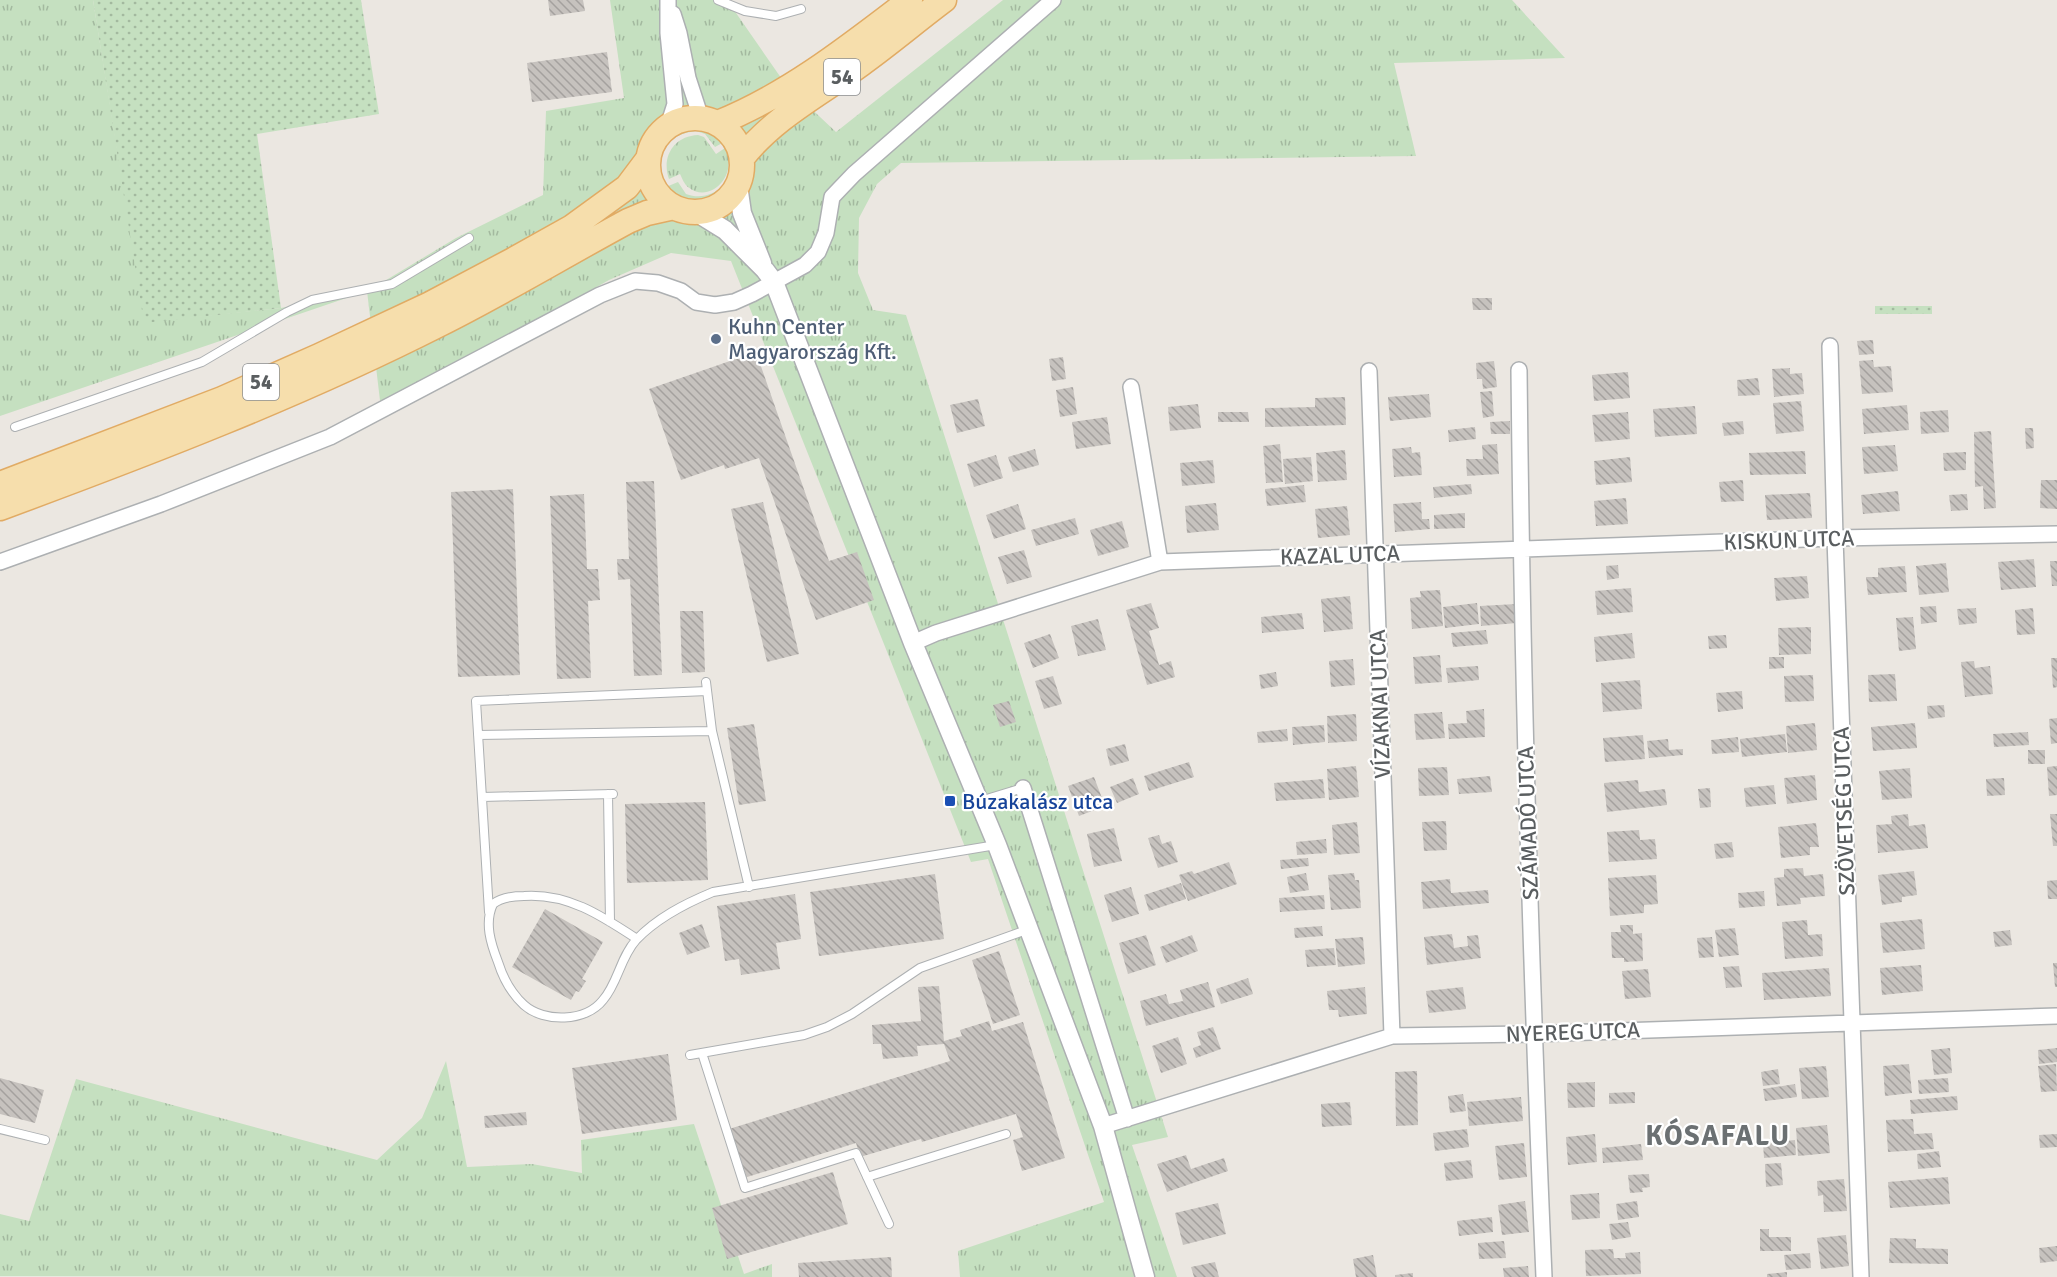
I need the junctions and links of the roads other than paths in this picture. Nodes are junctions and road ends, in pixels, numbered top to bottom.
1 (668, 0) edge
2 (718, 0) edge
3 (910, 0) edge
4 (944, 0) edge
5 (1053, 0) edge
6 (801, 9) dead end
7 (709, 121) junction
8 (668, 126) junction
9 (742, 158) junction
10 (648, 159) junction
11 (738, 185) junction
12 (685, 210) junction
13 (469, 238) dead end
14 (770, 276) junction
15 (1830, 346) dead end
16 (1519, 370) dead end
17 (1369, 371) dead end
18 (1131, 387) dead end
19 (15, 427) dead end
20 (0, 484) edge
21 (0, 508) edge
22 (2057, 534) edge
23 (1835, 538) junction
24 (1521, 549) junction
25 (1375, 554) junction
26 (0, 561) edge
27 (1160, 562) junction
28 (913, 643) junction
29 (706, 682) dead end
30 (707, 691) junction
31 (712, 731) junction
32 (478, 735) junction
33 (1023, 788) joint
34 (482, 798) junction
35 (980, 801) junction
36 (997, 845) junction
37 (749, 887) junction
38 (489, 914) junction
39 (610, 922) junction
40 (1029, 929) junction
41 (637, 939) junction
42 (2057, 1016) edge
43 (1852, 1023) junction
44 (1533, 1034) junction
45 (1392, 1036) junction
46 (702, 1053) junction
47 (690, 1056) dead end
48 (1127, 1119) junction
49 (1102, 1126) junction
50 (0, 1129) edge
51 (1006, 1134) dead end
52 (45, 1140) dead end
53 (867, 1177) junction
54 (889, 1224) dead end
55 (1145, 1277) edge
56 (1544, 1277) edge
57 (1861, 1277) edge

1 - 7 street
1 - 8 street
2 - 6 lane
3 - 7 main road, 54
4 - 9 main road, 54
5 - 14 street
7 - 8 main road, 54
7 - 9 main road
8 - 10 main road, 54
9 - 11 main road
10 - 12 main road
10 - 20 main road, 54
11 - 12 main road, 54
11 - 14 street
12 - 14 street
12 - 21 main road, 54
13 - 19 lane
14 - 26 street
14 - 28 street
15 - 23 street, SZÖVETSÉG UTCA
16 - 24 street, SZÁMADÓ UTCA
17 - 25 street, VÍZAKNAI UTCA
18 - 27 street
22 - 23 street, KISKUN UTCA
23 - 24 street, KISKUN UTCA
23 - 43 street, SZÖVETSÉG UTCA
24 - 25 street, KAZAL UTCA
24 - 44 street, SZÁMADÓ UTCA
25 - 27 street, KAZAL UTCA
25 - 45 street, VÍZAKNAI UTCA
27 - 28 street, KAZAL UTCA
28 - 35 street
29 - 30 lane
30 - 31 lane
30 - 32 lane
31 - 32 lane
31 - 37 lane
32 - 34 lane
33 - 35 lane
33 - 48 street
34 - 38 lane
34 - 39 lane
35 - 36 street
36 - 37 lane
36 - 40 street
37 - 41 lane
38 - 39 lane
38 - 41 lane
39 - 41 lane
40 - 46 lane
40 - 49 street
42 - 43 street, NYEREG UTCA
43 - 44 street, NYEREG UTCA
43 - 57 street, SZÖVETSÉG UTCA
44 - 45 street, NYEREG UTCA
44 - 56 street, SZÁMADÓ UTCA
45 - 48 street, NYEREG UTCA
46 - 47 lane
46 - 53 lane
48 - 49 street, NYEREG UTCA
49 - 55 street
50 - 52 lane
51 - 53 lane
53 - 54 lane

